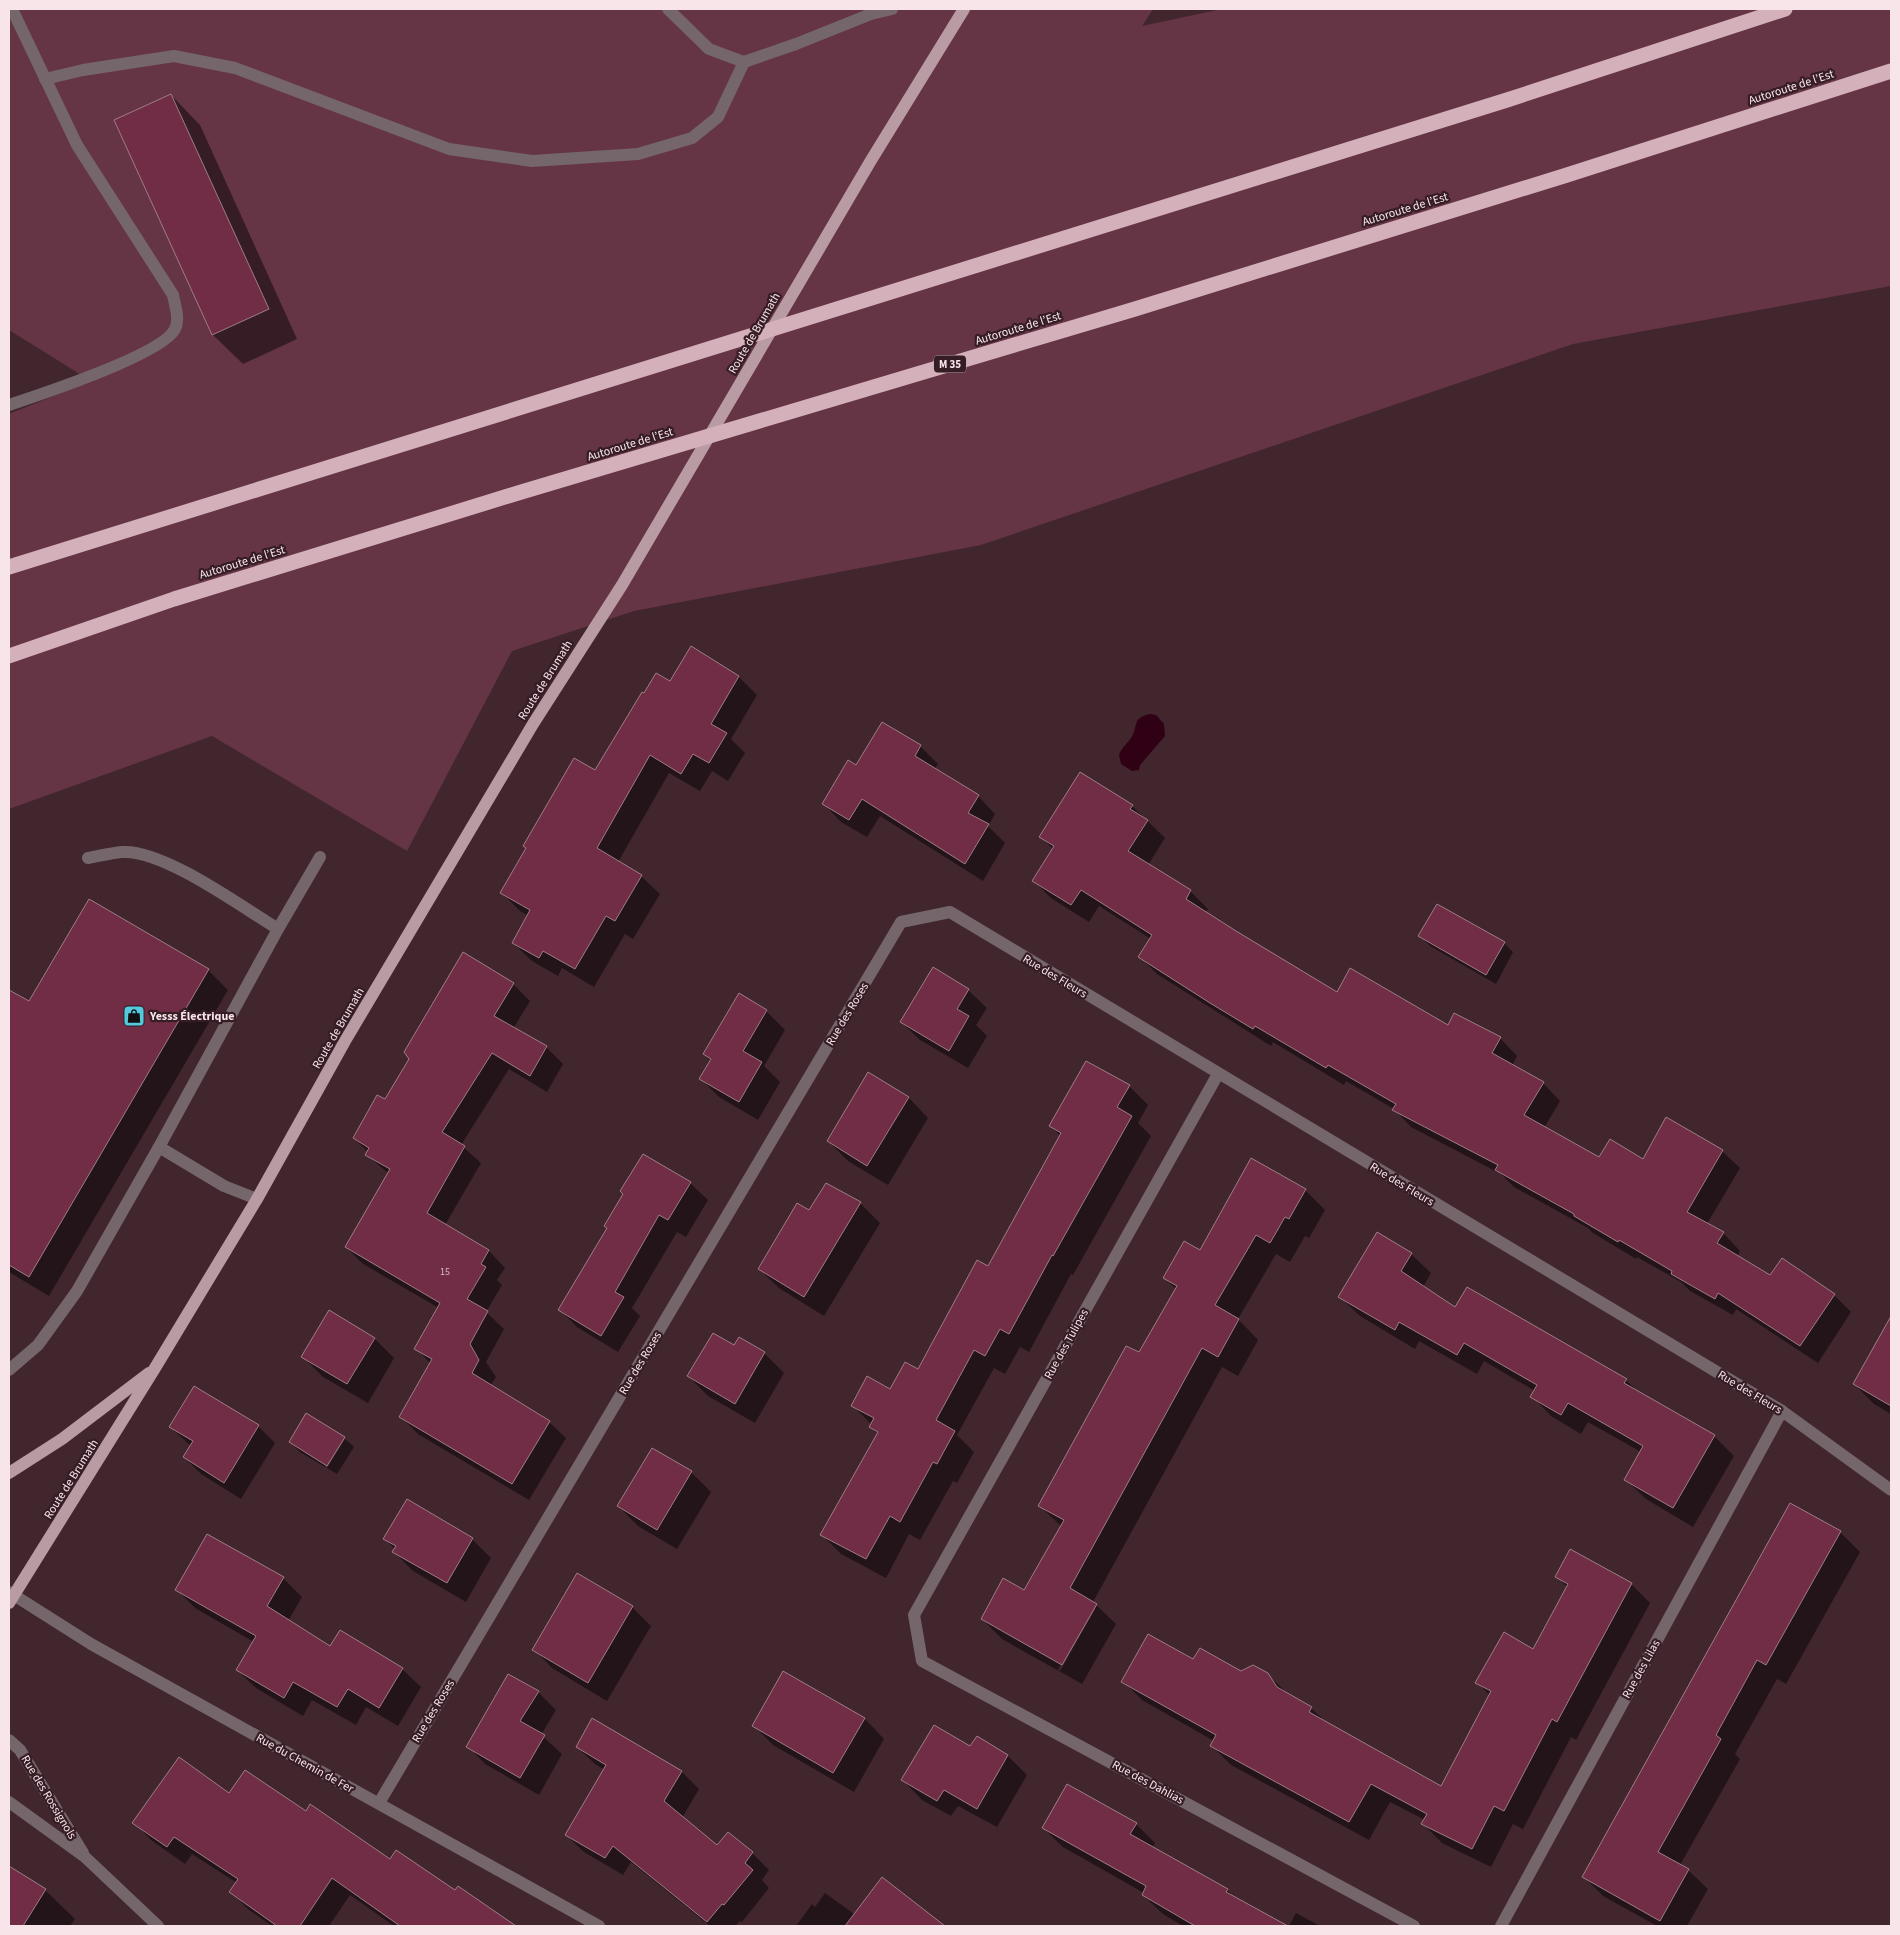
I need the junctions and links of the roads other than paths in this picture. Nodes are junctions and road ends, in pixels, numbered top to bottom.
1 (12, 9) edge
2 (668, 9) edge
3 (892, 9) edge
4 (964, 9) edge
5 (1785, 9) edge
6 (744, 62) junction
7 (1891, 71) edge
8 (45, 80) junction
9 (9, 405) edge
10 (9, 567) edge
11 (9, 656) edge
12 (320, 857) dead end
13 (88, 858) dead end
14 (901, 922) joint
15 (278, 929) junction
16 (1218, 1074) junction
17 (159, 1147) junction
18 (257, 1199) junction
19 (155, 1368) junction
20 (9, 1370) edge
21 (1782, 1411) junction
22 (9, 1473) edge
23 (1891, 1490) edge
24 (10, 1596) edge
25 (914, 1615) joint
26 (9, 1740) edge
27 (9, 1802) edge
28 (379, 1803) junction
29 (85, 1857) junction
30 (158, 1926) edge
31 (598, 1926) edge
32 (1414, 1926) edge
33 (1501, 1926) edge

1 - 8 street
2 - 6 street
3 - 6 street
4 - 18 main road, Route de Brumath
5 - 10 highway
6 - 8 street
7 - 11 highway, Autoroute de l’Est / M 35
8 - 9 street
12 - 15 street
13 - 15 street
14 - 16 street, Rue des Fleurs
14 - 28 street, Rue des Roses
15 - 17 street
16 - 21 street, Rue des Fleurs
16 - 25 street, Rue des Tulipes
17 - 18 street
17 - 20 street
18 - 19 main road, Route de Brumath
19 - 22 main road, Route de Brumath
19 - 24 main road, Route de Brumath
21 - 23 street, Rue des Fleurs
21 - 33 street, Rue des Lilas
24 - 28 street, Rue du Chemin de Fer
25 - 32 street, Rue des Dahlias
26 - 29 street, Rue des Rossignols
27 - 29 street, Rue des Rossignols
28 - 31 street, Rue du Chemin de Fer
29 - 30 street, Rue des Rossignols

